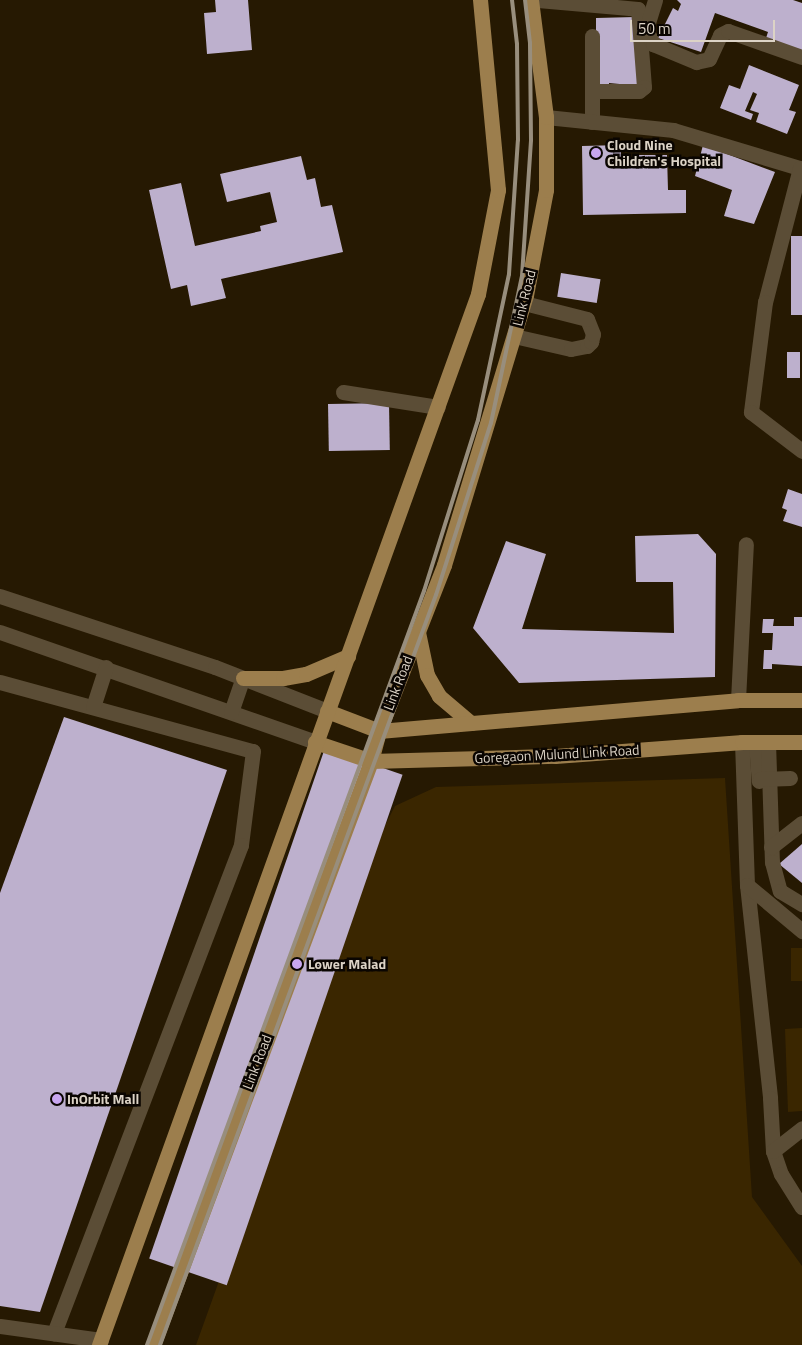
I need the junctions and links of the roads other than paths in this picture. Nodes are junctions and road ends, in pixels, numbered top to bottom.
1 (480, 0) edge
2 (531, 0) edge
3 (538, 0) edge
4 (656, 0) edge
5 (592, 36) dead end
6 (802, 57) edge
7 (593, 91) junction
8 (546, 117) junction
9 (592, 122) junction
10 (801, 168) edge
11 (524, 302) junction
12 (514, 336) junction
13 (343, 392) dead end
14 (438, 407) junction
15 (802, 451) edge
16 (746, 544) dead end
17 (0, 596) edge
18 (0, 632) edge
19 (418, 632) junction
20 (348, 656) junction
21 (106, 667) junction
22 (243, 678) junction
23 (0, 682) edge
24 (738, 700) junction
25 (802, 700) edge
26 (93, 707) junction
27 (327, 711) junction
28 (231, 712) junction
29 (471, 724) junction
30 (379, 731) junction
31 (315, 742) junction
32 (755, 742) junction
33 (802, 742) edge
34 (371, 761) junction
35 (790, 778) dead end
36 (757, 779) junction
37 (802, 823) edge
38 (767, 841) junction
39 (747, 885) junction
40 (802, 904) edge
41 (802, 931) edge
42 (802, 1128) edge
43 (772, 1151) junction
44 (802, 1207) edge
45 (0, 1326) edge
46 (54, 1333) junction
47 (100, 1342) edge
48 (153, 1345) edge

1 - 14 main road
2 - 8 main road, Link Road
3 - 7 street
4 - 6 street
5 - 7 street
7 - 9 street
8 - 9 street
8 - 11 main road, Link Road
9 - 10 street
10 - 15 street
11 - 12 main road, Link Road
11 - 12 street
12 - 19 main road, Link Road
13 - 14 street
14 - 20 main road
16 - 24 street
17 - 22 street
18 - 21 street
19 - 29 main road
19 - 30 main road, Link Road
20 - 22 main road
20 - 27 main road
21 - 26 street
21 - 28 street
22 - 27 street
22 - 28 street
23 - 26 street
24 - 25 main road
24 - 29 main road
26 - 46 street
27 - 30 main road
27 - 31 main road
28 - 31 street
29 - 30 main road
30 - 34 main road, Link Road
31 - 34 main road, Goregaon Mulund Link Road
31 - 47 main road
32 - 33 main road, Goregaon Mulund Link Road
32 - 34 main road, Goregaon Mulund Link Road
32 - 36 street
32 - 36 street
34 - 48 main road, Link Road
35 - 36 street
36 - 38 street
36 - 39 street
37 - 38 street
38 - 40 street
39 - 41 street
39 - 43 street
42 - 43 street
43 - 44 street
45 - 46 street
46 - 47 street

